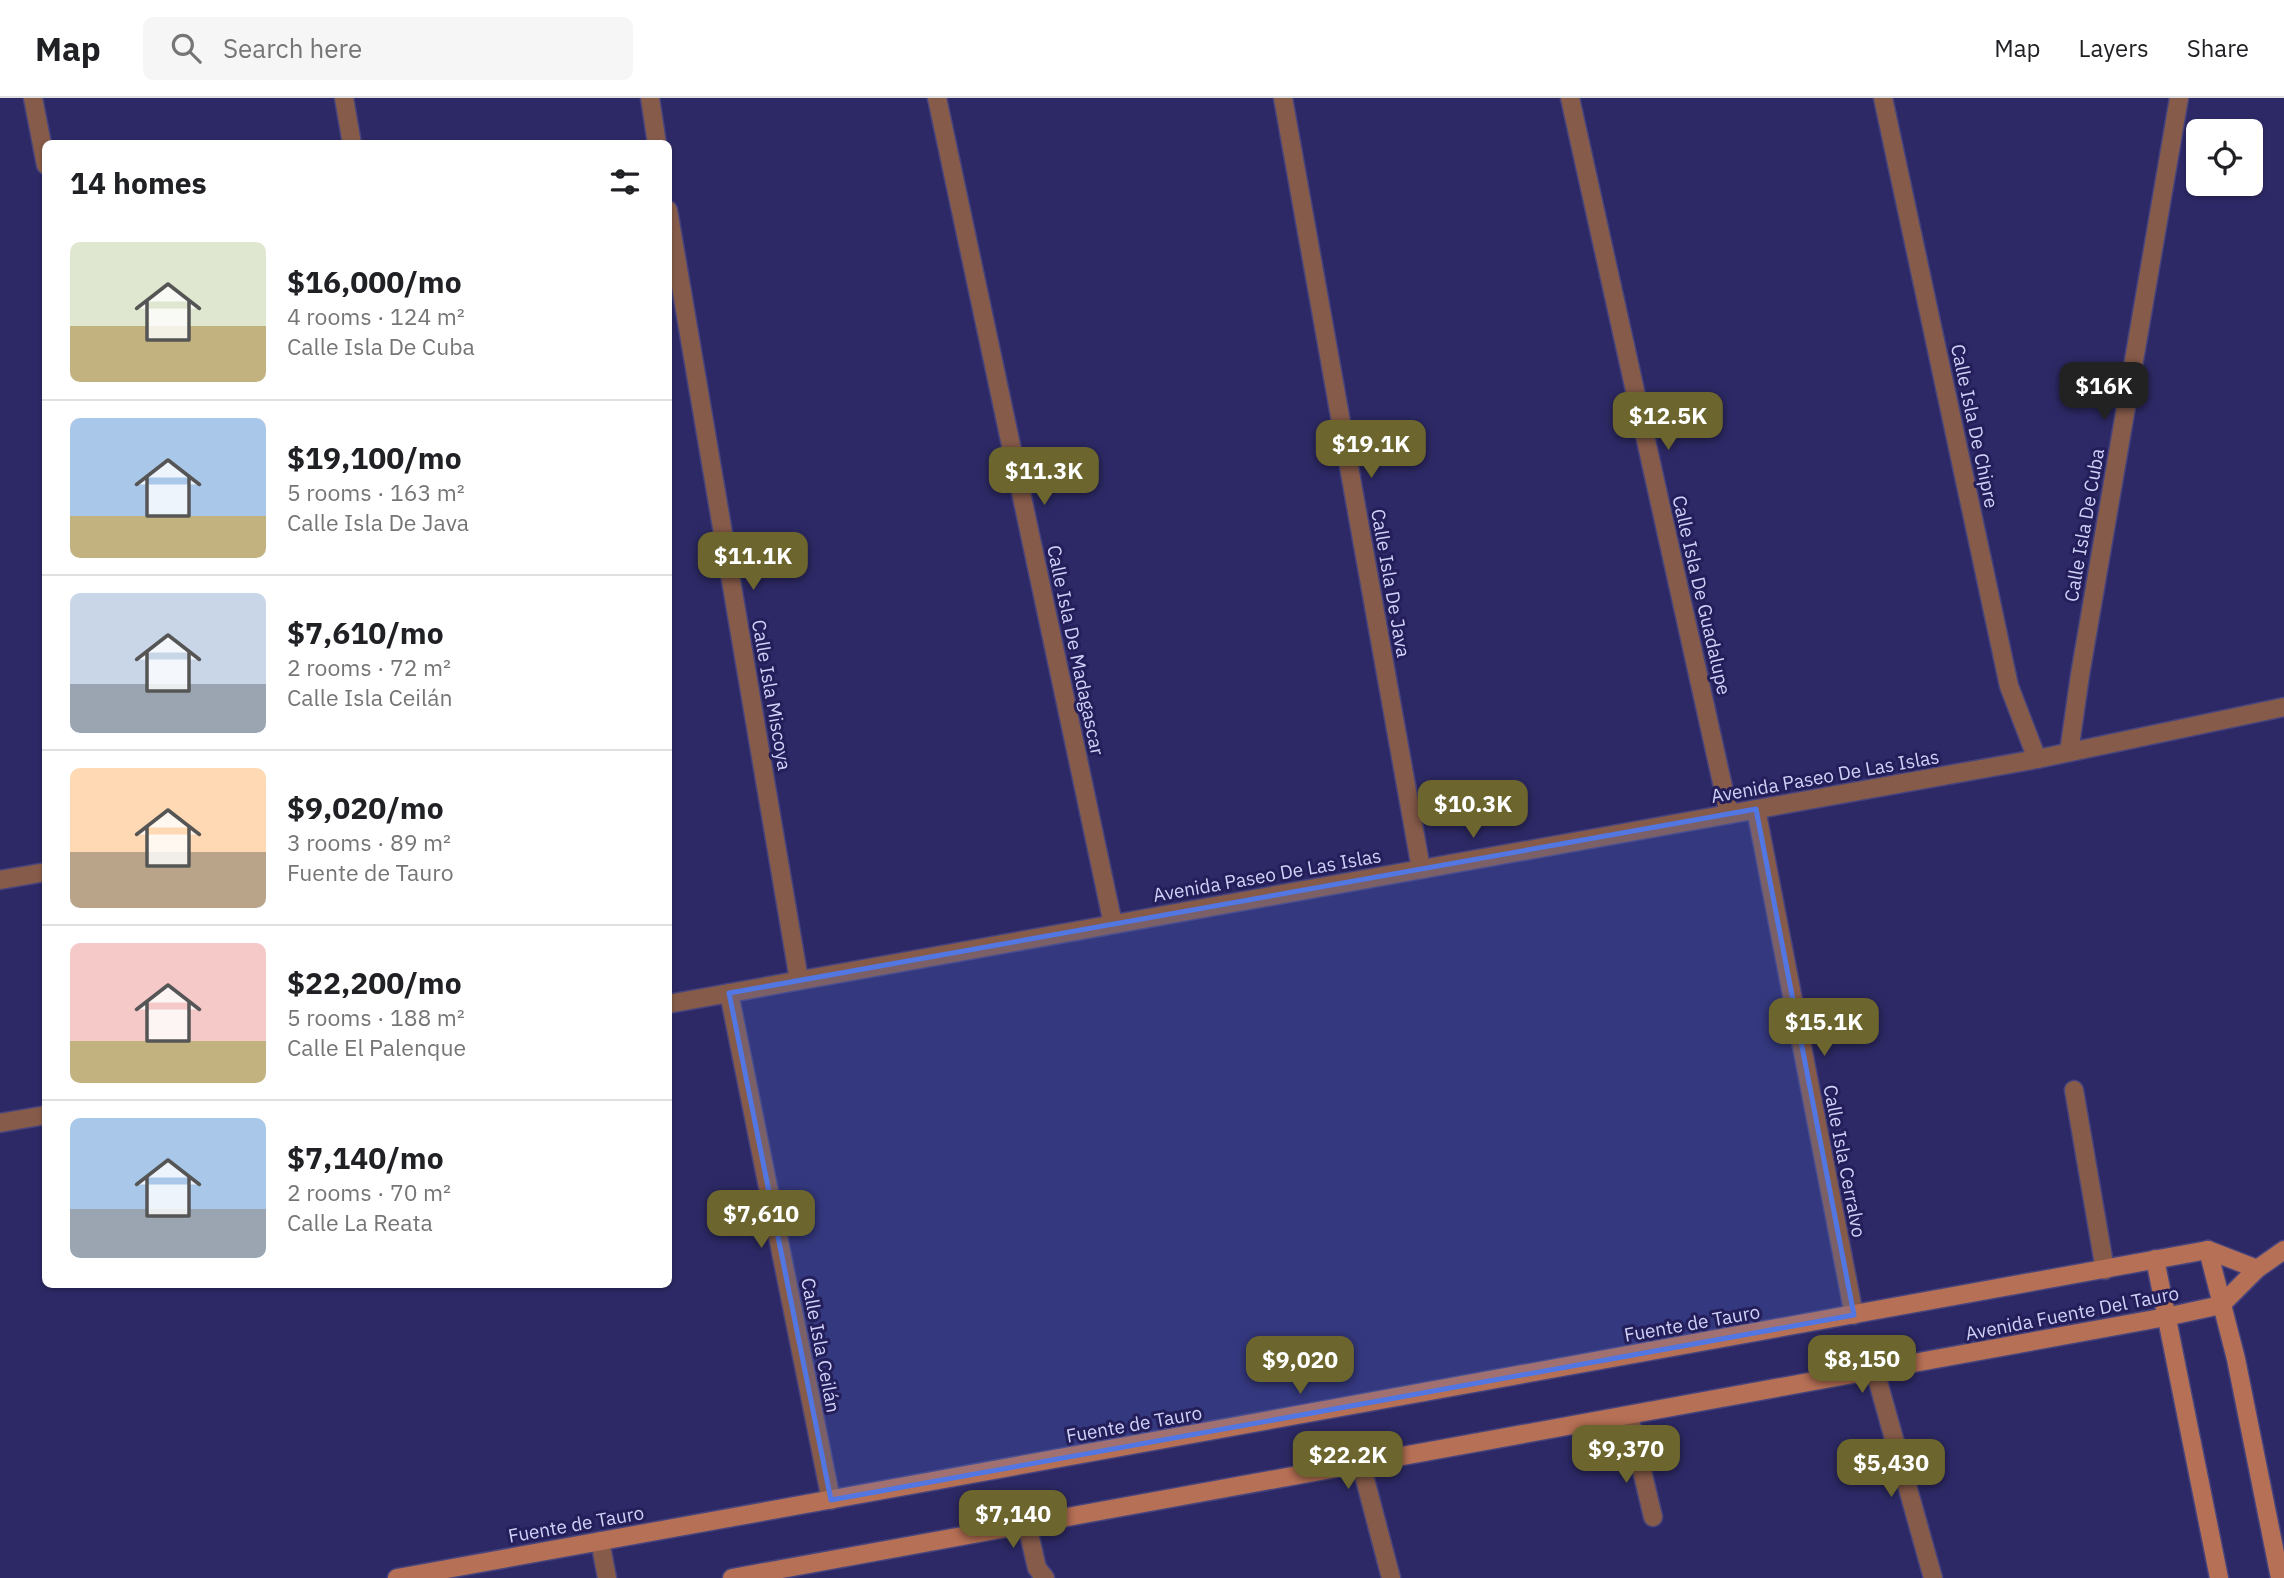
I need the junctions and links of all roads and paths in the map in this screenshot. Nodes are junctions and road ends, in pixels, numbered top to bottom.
1 (344, 98) edge
2 (650, 98) edge
3 (937, 98) edge
4 (1283, 98) edge
5 (1570, 98) edge
6 (1883, 98) edge
7 (2179, 98) edge
8 (37, 99) edge
9 (43, 140) edge
10 (351, 140) edge
11 (656, 140) edge
12 (672, 234) edge
13 (2284, 707) edge
14 (2069, 752) junction
15 (2038, 759) junction
16 (1756, 809) junction
17 (1729, 814) junction
18 (1421, 869) junction
19 (42, 873) edge
20 (0, 880) edge
21 (1113, 924) junction
22 (799, 980) junction
23 (729, 993) junction
24 (672, 1003) edge
25 (2074, 1090) dead end
26 (42, 1116) edge
27 (0, 1123) edge
28 (2208, 1250) junction
29 (2284, 1250) edge
30 (2155, 1259) junction
31 (2257, 1269) junction
32 (2105, 1270) junction
33 (2221, 1305) junction
34 (1854, 1315) junction
35 (2166, 1317) junction
36 (1875, 1371) junction
37 (1629, 1416) junction
38 (1361, 1464) junction
39 (831, 1500) junction
40 (1654, 1517) dead end
41 (1027, 1524) junction
42 (600, 1541) junction
43 (397, 1578) edge
44 (607, 1578) edge
45 (732, 1578) edge
46 (1045, 1578) edge
47 (1391, 1578) edge
48 (1933, 1578) edge
49 (2219, 1578) edge
50 (2280, 1578) edge

1 - 10 street
2 - 11 street
3 - 21 street, Calle Isla De Madagascar
4 - 18 street, Calle Isla De Java
5 - 17 street, Calle Isla De Guadalupe
6 - 15 street, Calle Isla De Chipre
7 - 14 street, Calle Isla De Cuba
8 - 9 street
12 - 22 street, Calle Isla Miscoya
13 - 14 street, Avenida Paseo De Las Islas
14 - 15 street, Avenida Paseo De Las Islas
15 - 16 street, Avenida Paseo De Las Islas
16 - 17 street, Avenida Paseo De Las Islas
16 - 34 street, Calle Isla Cerralvo
17 - 18 street, Avenida Paseo De Las Islas
18 - 21 street, Avenida Paseo De Las Islas
19 - 20 street
21 - 22 street, Avenida Paseo De Las Islas
22 - 23 street, Avenida Paseo De Las Islas
23 - 24 street, Avenida Paseo De Las Islas
23 - 39 street, Calle Isla Ceilán
25 - 32 street
26 - 27 street
28 - 30 street, Fuente de Tauro
28 - 31 street
28 - 33 street
29 - 31 street
30 - 32 street, Fuente de Tauro
30 - 35 street
31 - 33 street
32 - 34 street, Fuente de Tauro
33 - 35 street, Avenida Fuente Del Tauro
33 - 50 street
34 - 39 street, Fuente de Tauro
35 - 36 street, Avenida Fuente Del Tauro
35 - 49 street
36 - 37 street, Avenida Fuente Del Tauro
36 - 48 street
37 - 38 street, Avenida Fuente Del Tauro
37 - 40 street
38 - 41 street, Avenida Fuente Del Tauro
38 - 47 street
39 - 42 street, Fuente de Tauro
41 - 45 street, Avenida Fuente Del Tauro
41 - 46 street
42 - 43 street, Fuente de Tauro
42 - 44 street

